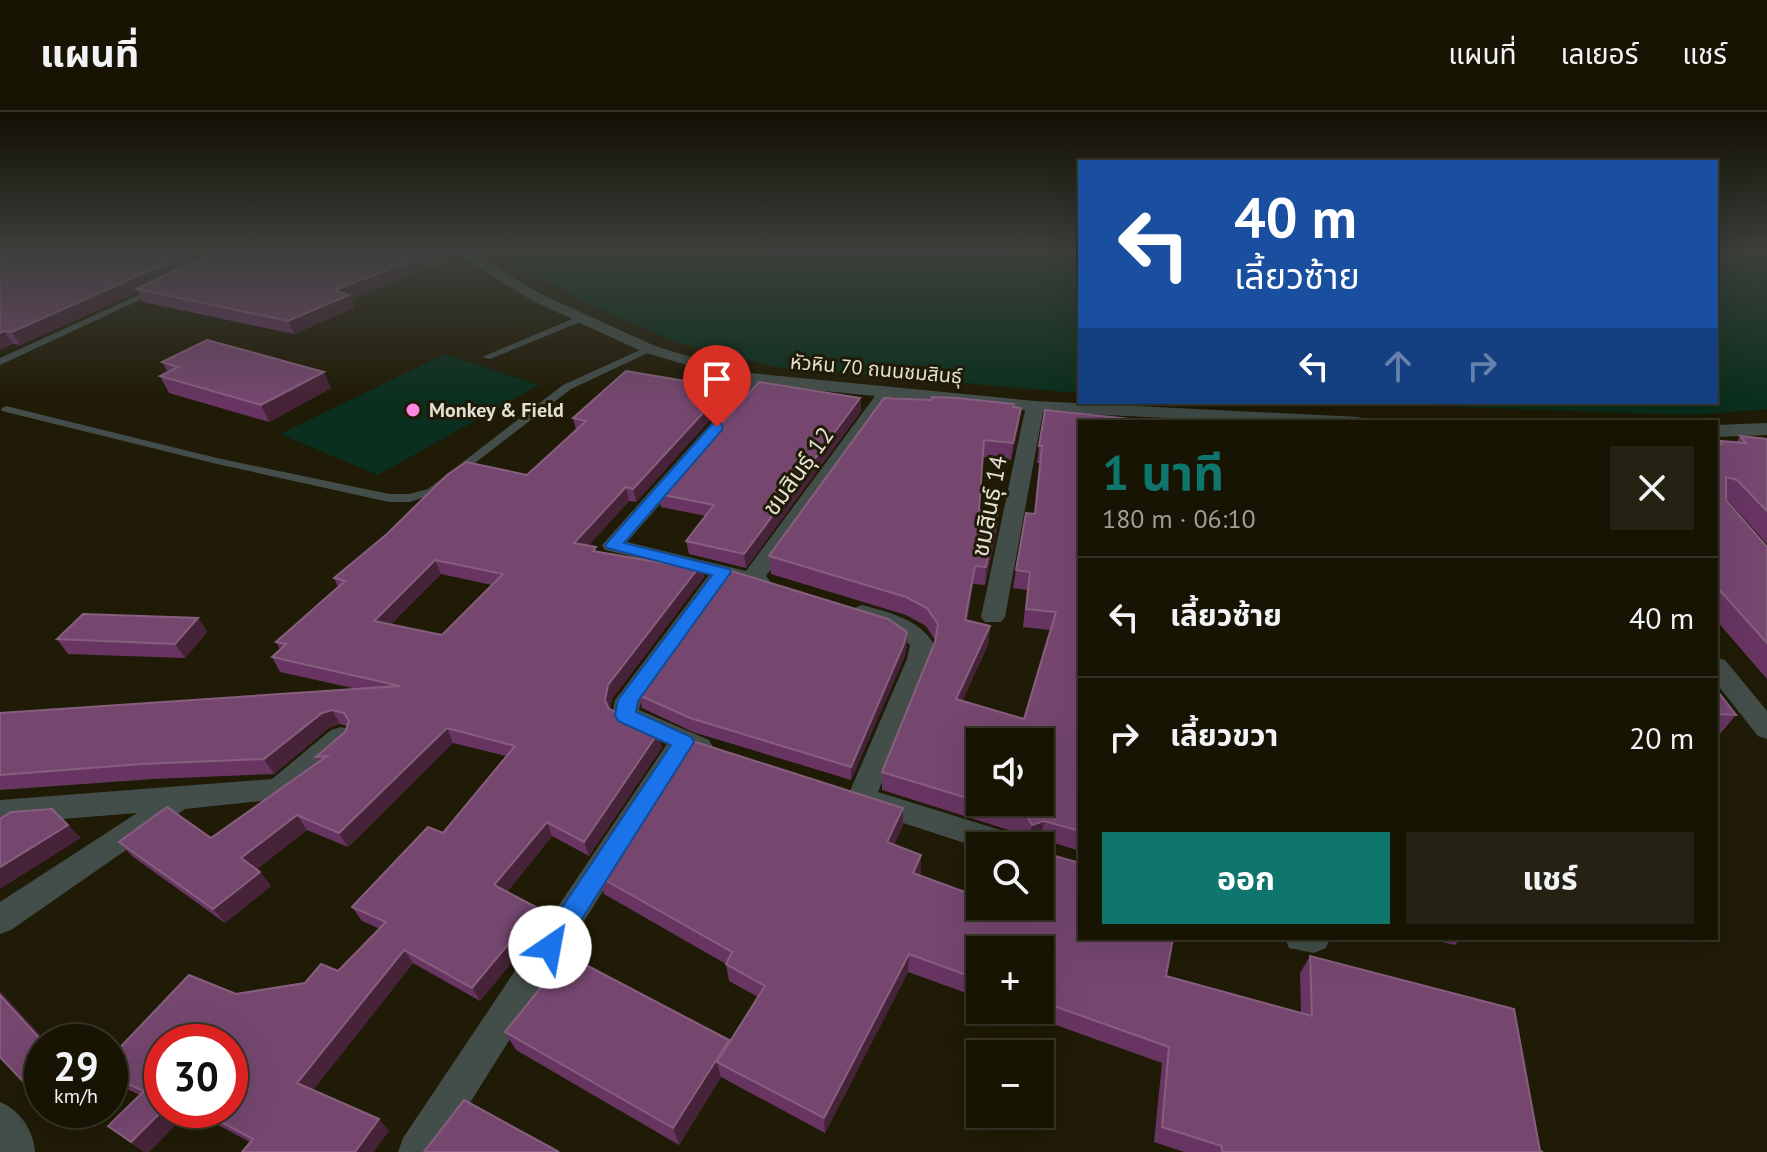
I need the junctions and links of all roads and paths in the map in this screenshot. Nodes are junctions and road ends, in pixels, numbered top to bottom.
1 (129, 303) edge
2 (548, 303) edge
3 (582, 318) junction
4 (649, 349) junction
5 (487, 357) dead end
6 (0, 362) edge
7 (759, 380) junction
8 (886, 393) junction
9 (1035, 406) junction
10 (6, 409) dead end
11 (1187, 418) edge
12 (1267, 420) edge
13 (1767, 429) edge
14 (1718, 431) edge
15 (723, 572) junction
16 (752, 579) junction
17 (781, 588) edge
18 (838, 606) edge
19 (993, 617) dead end
20 (1718, 668) edge
21 (1767, 729) edge
22 (341, 737) edge
23 (683, 742) junction
24 (728, 756) edge
25 (831, 788) edge
26 (182, 798) junction
27 (861, 798) junction
28 (0, 812) edge
29 (968, 832) edge
30 (0, 920) edge
31 (0, 1121) edge
32 (16, 1152) edge
33 (417, 1152) edge

1 - 6 lane
2 - 3 street, หัวหิน 70 ถนนชมสินธุ์
3 - 4 street, หัวหิน 70 ถนนชมสินธุ์
3 - 5 lane
4 - 7 street, หัวหิน 70 ถนนชมสินธุ์
4 - 10 lane
7 - 8 street, หัวหิน 70 ถนนชมสินธุ์
7 - 15 street
8 - 9 street, หัวหิน 70 ถนนชมสินธุ์
8 - 16 street, ชมสินธุ์ 12
9 - 11 street, หัวหิน 70 ถนนชมสินธุ์
9 - 19 street, ชมสินธุ์ 14
11 - 12 street, หัวหิน 70 ถนนชมสินธุ์
13 - 14 street
15 - 16 street
15 - 23 street
16 - 17 street
18 - 27 street
20 - 21 street
22 - 26 street
23 - 24 street
23 - 33 street
25 - 27 street
26 - 28 street
26 - 30 street
27 - 29 street
31 - 32 street

